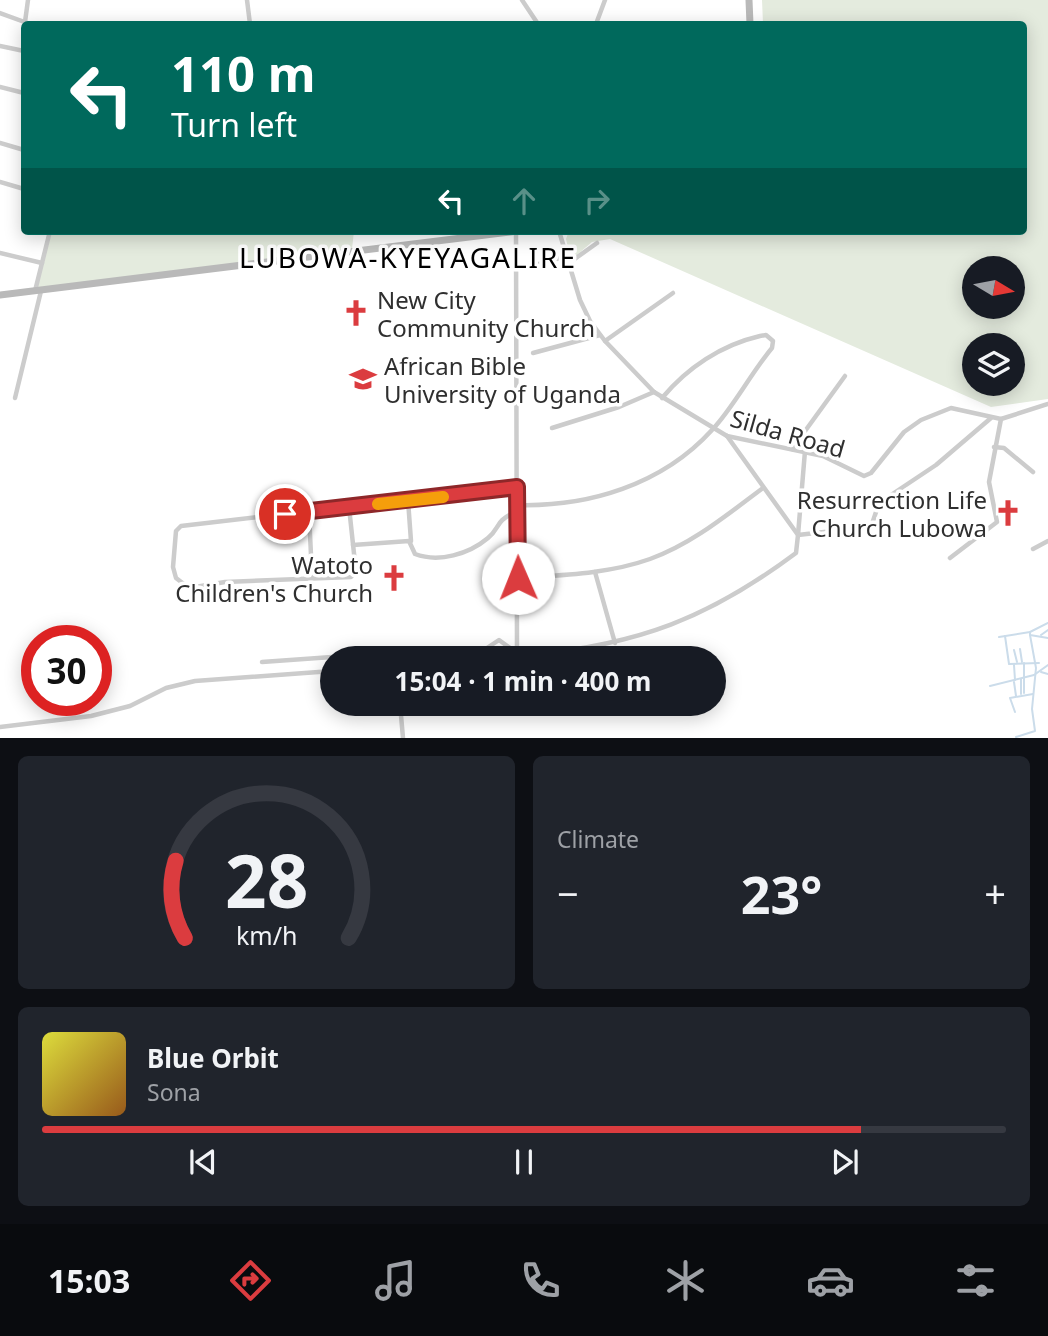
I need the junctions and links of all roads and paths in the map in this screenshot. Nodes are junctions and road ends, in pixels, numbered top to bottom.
1 (28, 0) edge
2 (247, 0) edge
3 (522, 0) edge
4 (605, 0) edge
5 (749, 0) edge
6 (0, 13) edge
7 (22, 21) edge
8 (28, 21) edge
9 (250, 21) edge
10 (536, 21) edge
11 (597, 21) edge
12 (750, 21) edge
13 (0, 46) edge
14 (21, 50) edge
15 (0, 87) edge
16 (21, 92) edge
17 (0, 143) edge
18 (21, 149) edge
19 (0, 182) edge
20 (21, 187) edge
21 (49, 235) edge
22 (485, 235) edge
23 (517, 235) edge
24 (560, 235) edge
25 (597, 243) dead end
26 (0, 253) edge
27 (567, 256) junction
28 (42, 263) junction
29 (569, 263) junction
30 (532, 266) dead end
31 (38, 291) junction
32 (673, 293) dead end
33 (0, 295) edge
34 (600, 335) junction
35 (605, 341) junction
36 (533, 353) dead end
37 (845, 376) dead end
38 (653, 392) junction
39 (15, 398) dead end
40 (662, 398) junction
41 (1048, 404) edge
42 (991, 418) junction
43 (1001, 419) junction
44 (552, 428) dead end
45 (713, 429) junction
46 (727, 436) junction
47 (995, 447) junction
48 (791, 450) junction
49 (805, 452) junction
50 (1033, 472) dead end
51 (517, 487) junction
52 (763, 488) junction
53 (408, 500) junction
54 (517, 505) junction
55 (349, 507) junction
56 (309, 512) junction
57 (799, 535) junction
58 (1048, 541) edge
59 (411, 542) junction
60 (353, 545) junction
61 (1033, 549) dead end
62 (950, 558) dead end
63 (595, 572) junction
64 (312, 577) junction
65 (518, 578) junction
66 (615, 643) junction
67 (490, 646) edge
68 (507, 646) edge
69 (517, 646) edge
70 (594, 646) edge
71 (320, 658) edge
72 (262, 662) dead end
73 (320, 672) edge
74 (401, 716) edge
75 (0, 727) edge
76 (403, 737) edge

1 - 8 street
2 - 9 street
3 - 10 street
4 - 11 street
5 - 12 street
6 - 7 street
13 - 14 street
15 - 16 street
17 - 18 street
19 - 20 street
21 - 28 street
22 - 31 street
23 - 51 street
24 - 27 street, Silda Road
25 - 29 street
26 - 28 street
27 - 29 street, Silda Road
27 - 30 street
28 - 31 street
29 - 34 street, Silda Road
31 - 33 street
31 - 39 street
32 - 35 street
34 - 35 street, Silda Road
34 - 36 street
35 - 38 street, Silda Road
37 - 48 street
38 - 40 street, Silda Road
38 - 44 street
40 - 45 street, Silda Road
40 - 45 street
41 - 43 street, Silda Road
42 - 43 street, Silda Road
42 - 49 street, Silda Road
42 - 57 street
43 - 47 street
45 - 46 street, Silda Road
45 - 54 street
46 - 48 street, Silda Road
46 - 52 street
47 - 50 street
47 - 62 street
48 - 49 street, Silda Road
49 - 57 street
51 - 53 street
51 - 54 street
52 - 57 street
52 - 63 street
53 - 55 street
53 - 59 street
54 - 59 street
54 - 65 street
55 - 56 street
55 - 60 street
56 - 64 street
56 - 64 street
57 - 66 street
58 - 61 street
59 - 60 street
60 - 64 street
63 - 65 street
63 - 66 street
65 - 69 street
66 - 70 street
67 - 68 street
71 - 72 street
73 - 75 street
74 - 76 street

